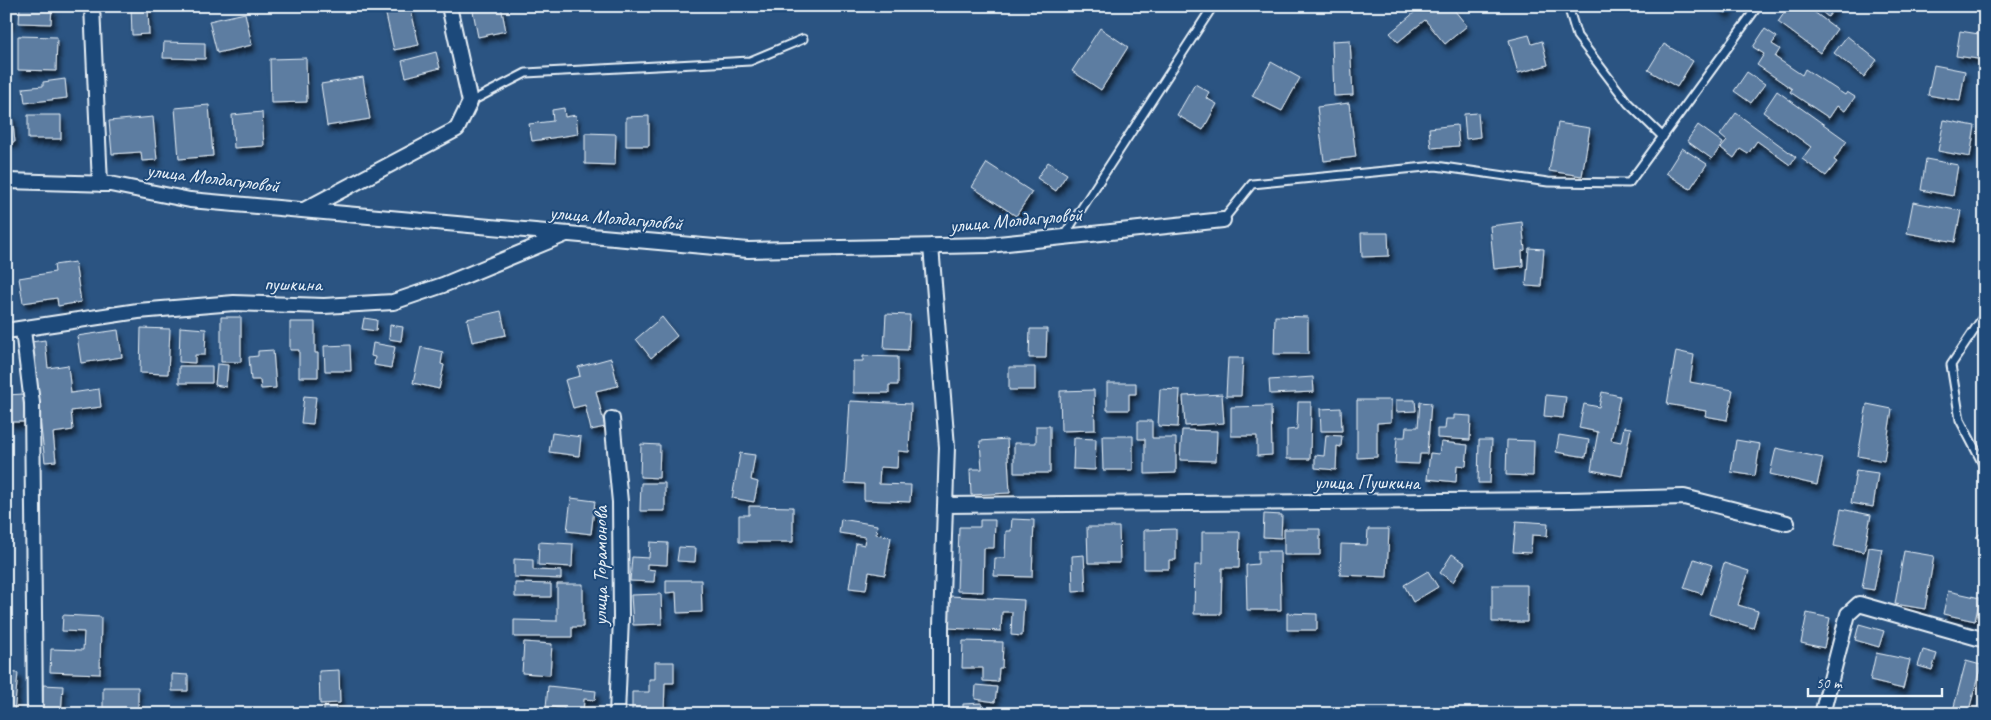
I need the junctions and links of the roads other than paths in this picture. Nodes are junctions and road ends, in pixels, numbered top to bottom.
1 (92, 6) edge
2 (449, 6) edge
3 (1213, 6) edge
4 (1568, 6) edge
5 (1758, 6) edge
6 (804, 39) dead end
7 (470, 102) junction
8 (1663, 137) junction
9 (6, 181) edge
10 (100, 184) junction
11 (306, 209) junction
12 (1223, 220) joint
13 (568, 234) junction
14 (1063, 237) junction
15 (931, 246) junction
16 (1985, 314) edge
17 (23, 330) junction
18 (6, 331) edge
19 (612, 419) dead end
20 (1985, 468) edge
21 (945, 505) junction
22 (1786, 523) dead end
23 (1985, 640) edge
24 (35, 714) edge
25 (617, 714) edge
26 (941, 714) edge
27 (1822, 714) edge

1 - 10 street
2 - 7 street
3 - 14 lane
4 - 8 lane
5 - 8 lane
6 - 7 lane
7 - 11 street
8 - 12 lane
9 - 10 street, улица Молдагуловой
10 - 11 street, улица Молдагуловой
11 - 13 street, улица Молдагуловой
12 - 14 street, улица Молдагуловой
13 - 15 street, улица Молдагуловой
13 - 17 street, пушкина
14 - 15 street, улица Молдагуловой
15 - 21 street
16 - 20 lane
17 - 18 street, пушкина
17 - 24 street
19 - 25 street, улица Торамонова
21 - 22 street, улица Пушкина
21 - 26 street
23 - 27 street

